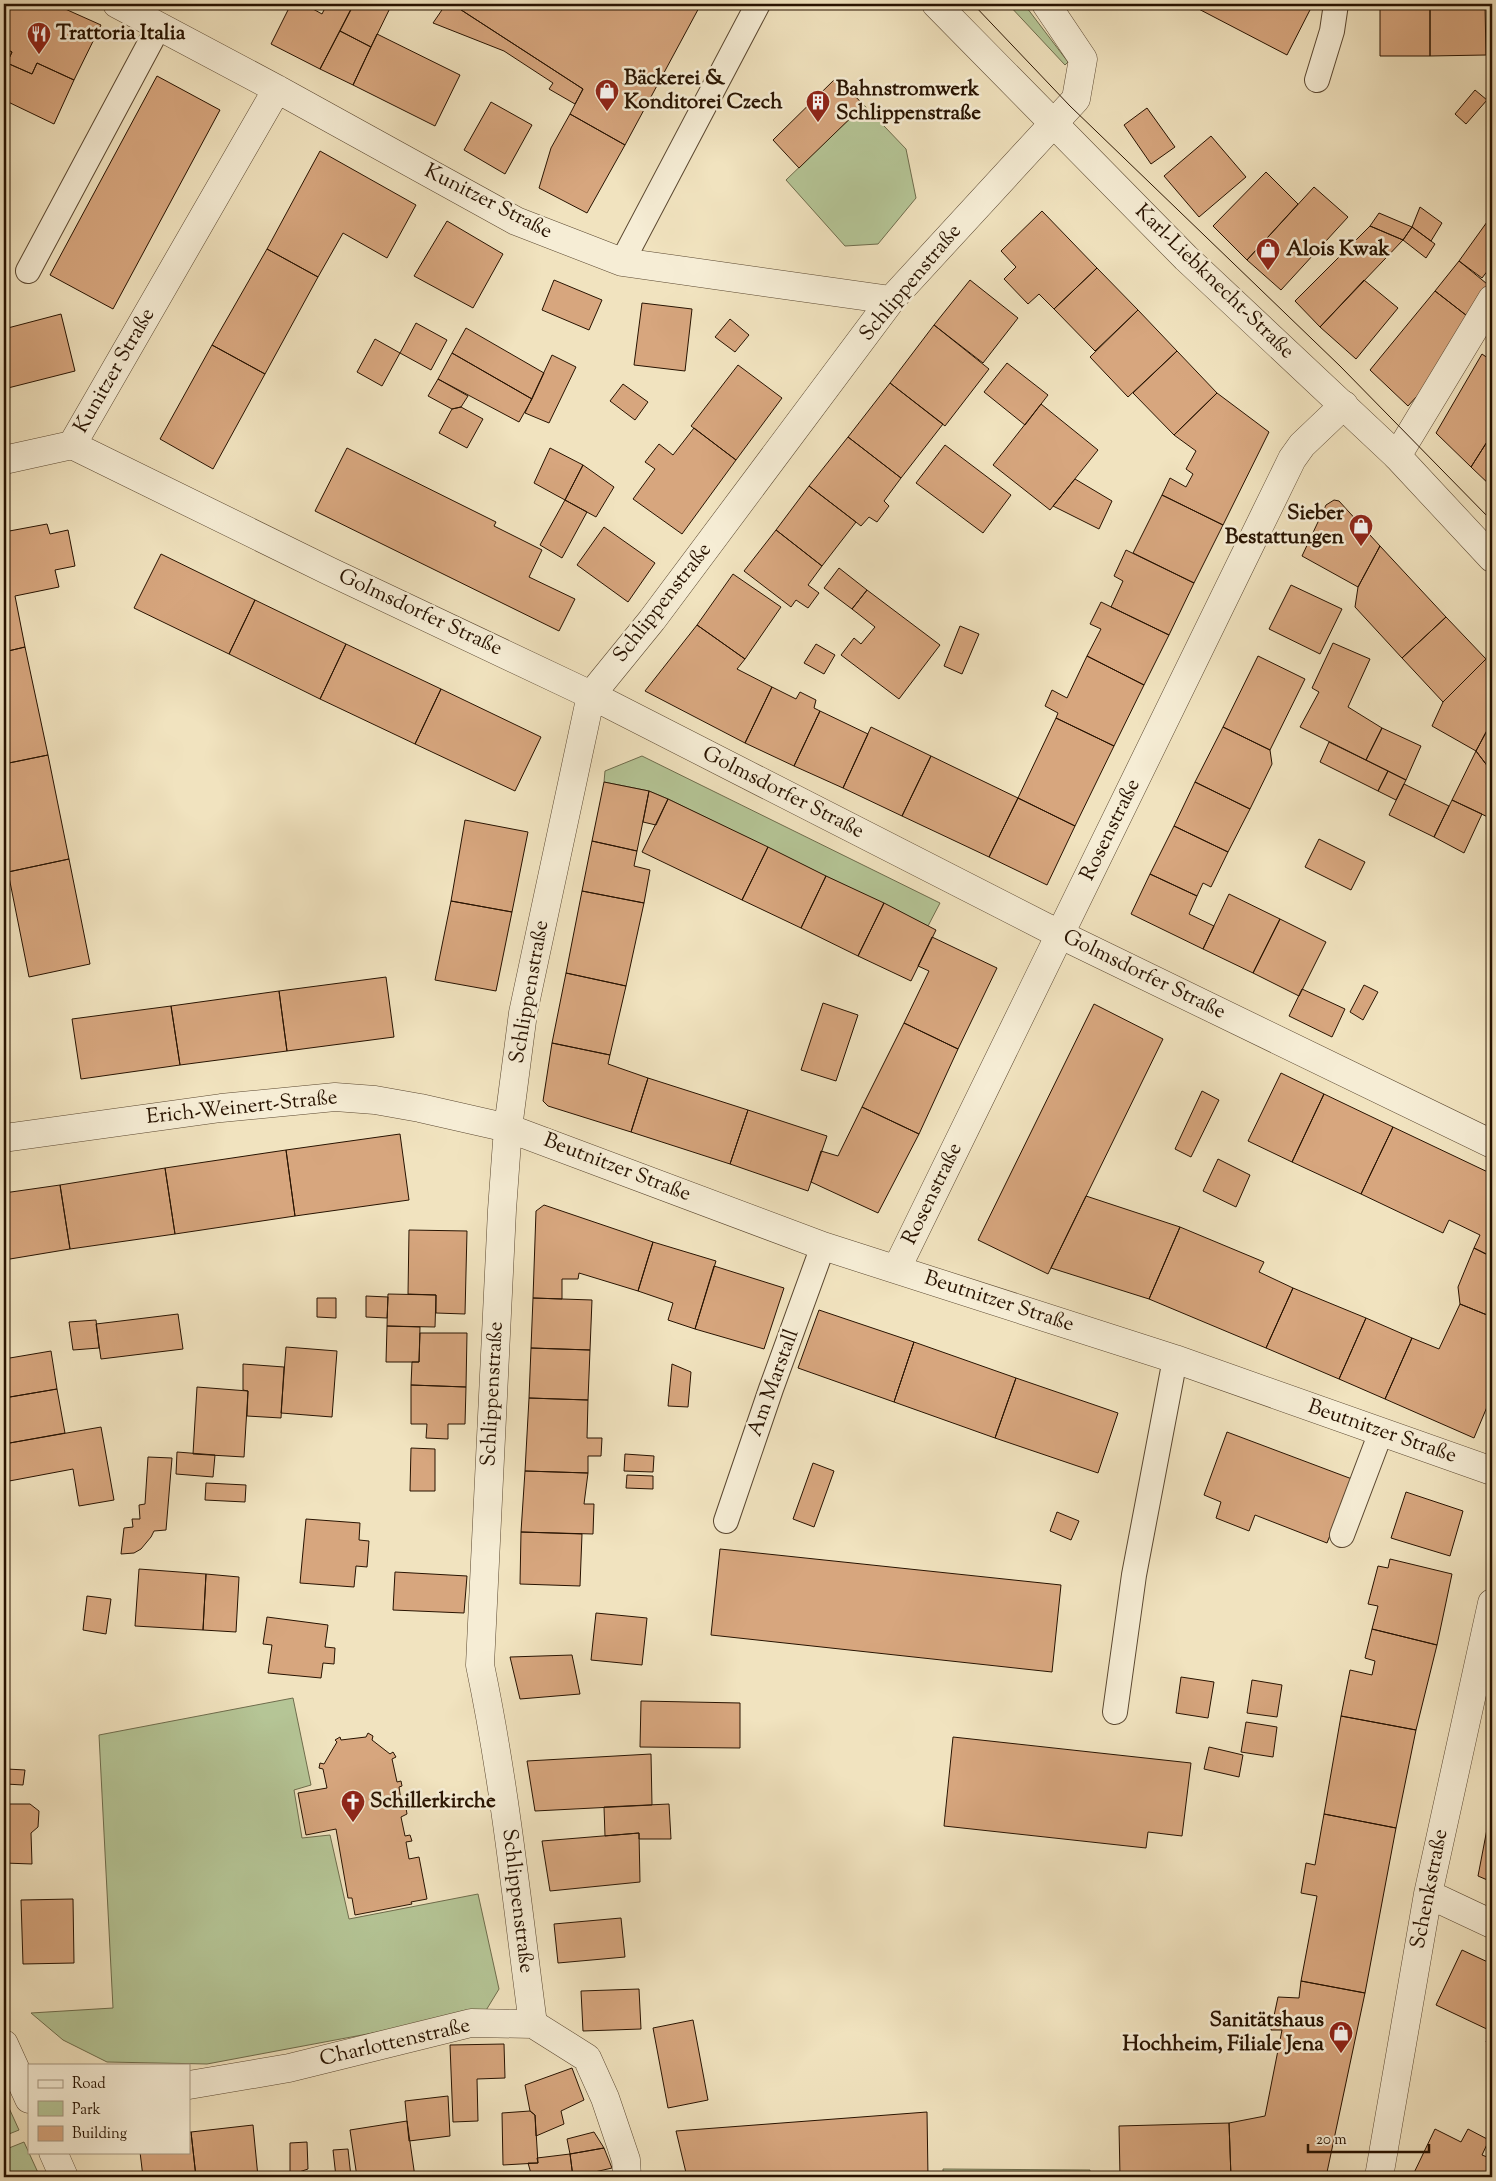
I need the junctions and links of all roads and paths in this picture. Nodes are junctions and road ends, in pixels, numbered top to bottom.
1 (117, 4) edge
2 (758, 4) edge
3 (936, 4) edge
4 (1046, 4) edge
5 (1336, 4) edge
6 (159, 26) junction
7 (1317, 80) dead end
8 (277, 89) junction
9 (1053, 124) junction
10 (622, 262) junction
11 (28, 271) dead end
12 (1492, 299) edge
13 (891, 300) junction
14 (1344, 406) junction
15 (72, 445) junction
16 (1397, 456) junction
17 (4, 460) edge
18 (1492, 558) edge
19 (591, 695) junction
20 (1060, 934) junction
21 (508, 1128) junction
22 (4, 1138) edge
23 (1492, 1144) edge
24 (824, 1246) junction
25 (897, 1268) junction
26 (1175, 1360) junction
27 (1381, 1432) junction
28 (1492, 1471) edge
29 (726, 1521) dead end
30 (1342, 1535) dead end
31 (1492, 1603) edge
32 (1115, 1712) dead end
33 (1428, 1894) junction
34 (1492, 1924) edge
35 (533, 2024) junction
36 (4, 2044) edge
37 (190, 2085) edge
38 (28, 2096) edge
39 (54, 2154) edge
40 (64, 2177) edge
41 (627, 2177) edge
42 (1380, 2177) edge

1 - 6 street, Kunitzer Straße
2 - 10 lane
3 - 9 street, Karl-Liebknecht-Straße
4 - 9 street, Schlippenstraße
5 - 7 lane
6 - 8 street, Kunitzer Straße
6 - 11 lane
8 - 10 street, Kunitzer Straße
8 - 15 street, Kunitzer Straße
9 - 13 street, Schlippenstraße
9 - 14 street, Karl-Liebknecht-Straße
10 - 13 street, Kunitzer Straße
12 - 16 street
13 - 19 street, Schlippenstraße
14 - 16 street, Karl-Liebknecht-Straße
14 - 20 street, Rosenstraße
15 - 17 street
15 - 19 street, Golmsdorfer Straße
16 - 18 street, Karl-Liebknecht-Straße
19 - 20 street, Golmsdorfer Straße
19 - 21 street, Schlippenstraße
20 - 23 street, Golmsdorfer Straße
20 - 25 street, Rosenstraße
21 - 22 street, Erich-Weinert-Straße
21 - 24 street, Beutnitzer Straße
21 - 35 street, Schlippenstraße
24 - 25 street, Beutnitzer Straße
24 - 29 lane, Am Marstall
25 - 26 street, Beutnitzer Straße
26 - 27 street, Beutnitzer Straße
26 - 32 lane
27 - 28 street, Beutnitzer Straße
27 - 30 lane
31 - 33 street, Schenkstraße
33 - 34 street
33 - 42 street, Schenkstraße
35 - 37 street, Charlottenstraße
35 - 41 street
36 - 38 street
39 - 40 street

